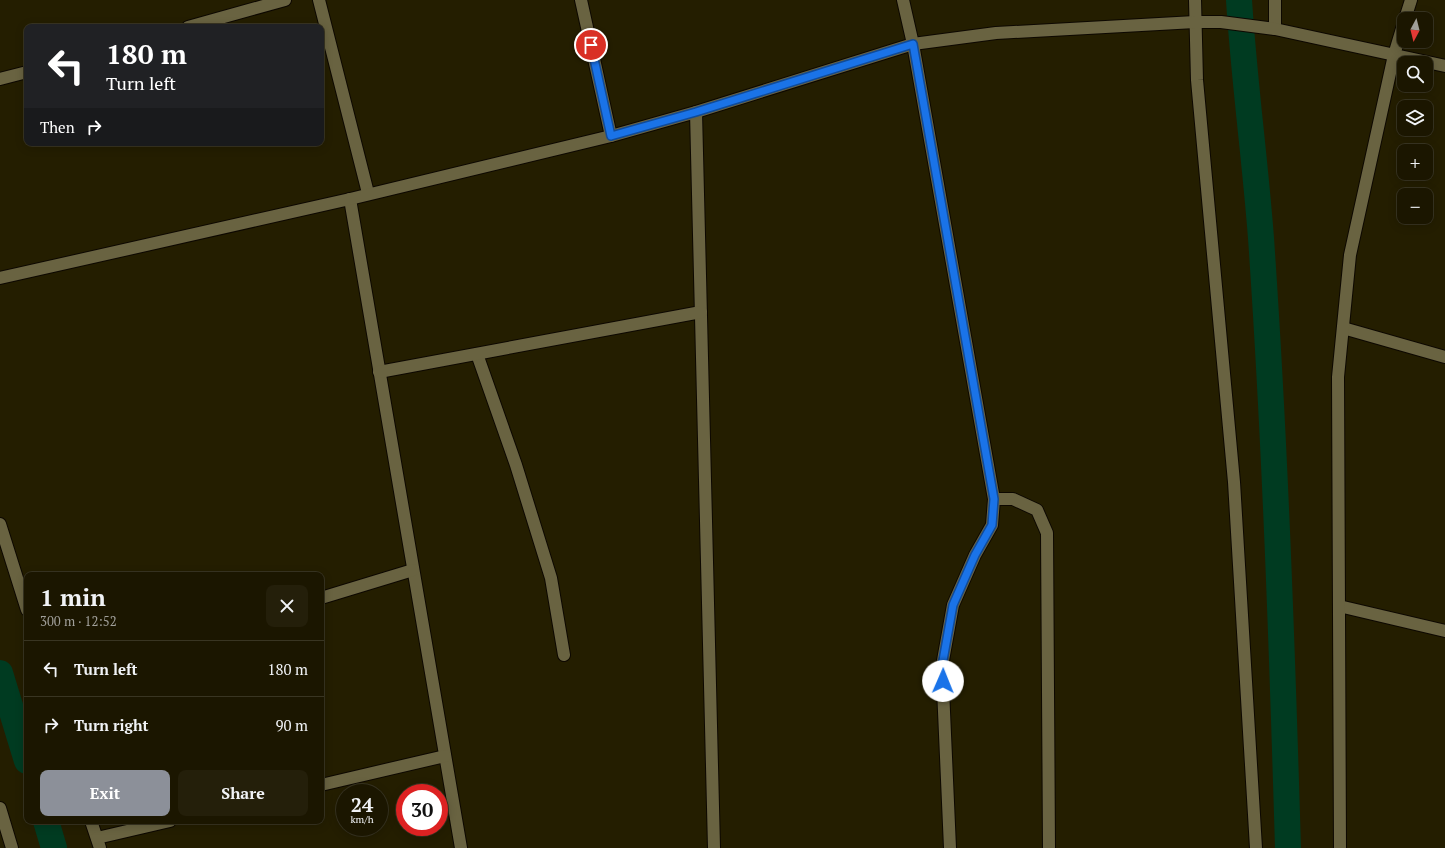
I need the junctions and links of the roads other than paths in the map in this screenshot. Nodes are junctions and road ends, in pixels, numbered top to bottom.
1 (285, 0) edge
2 (319, 0) edge
3 (581, 0) edge
4 (903, 0) edge
5 (1195, 0) edge
6 (1275, 0) edge
7 (1411, 0) edge
8 (1407, 12) edge
9 (1195, 22) junction
10 (199, 24) edge
11 (1275, 29) junction
12 (913, 44) junction
13 (1397, 45) edge
14 (1394, 55) junction
15 (1445, 66) edge
16 (24, 73) edge
17 (0, 79) edge
18 (696, 112) junction
19 (611, 136) junction
20 (368, 193) junction
21 (350, 199) junction
22 (0, 278) edge
23 (701, 312) junction
24 (1343, 328) junction
25 (477, 354) junction
26 (1445, 358) edge
27 (379, 372) junction
28 (994, 499) junction
29 (0, 524) edge
30 (413, 570) junction
31 (324, 597) edge
32 (24, 600) edge
33 (1339, 606) junction
34 (1445, 631) edge
35 (564, 655) dead end
36 (445, 756) junction
37 (324, 784) edge
38 (0, 808) edge
39 (92, 824) edge
40 (160, 824) edge
41 (98, 843) edge
42 (12, 848) edge
43 (461, 848) edge
44 (714, 848) edge
45 (950, 848) edge
46 (1049, 848) edge
47 (1256, 848) edge
48 (1340, 848) edge

1 - 10 street
2 - 20 street
3 - 19 street
4 - 12 street
5 - 9 street
6 - 11 street
7 - 8 street
9 - 11 street
9 - 12 street
9 - 47 street
11 - 14 street
12 - 18 street
12 - 28 street
13 - 14 street
14 - 15 street
14 - 24 street
16 - 17 street
18 - 19 street
18 - 23 street
19 - 20 street
20 - 21 street
21 - 22 street
21 - 27 street
23 - 25 street
23 - 44 street
24 - 26 street
24 - 33 street
25 - 27 street
25 - 35 street
27 - 30 street
28 - 45 street
28 - 46 street
29 - 32 street
30 - 31 street
30 - 36 street
33 - 34 street
33 - 48 street
36 - 37 street
36 - 43 street
38 - 42 street
39 - 41 street
40 - 41 street

